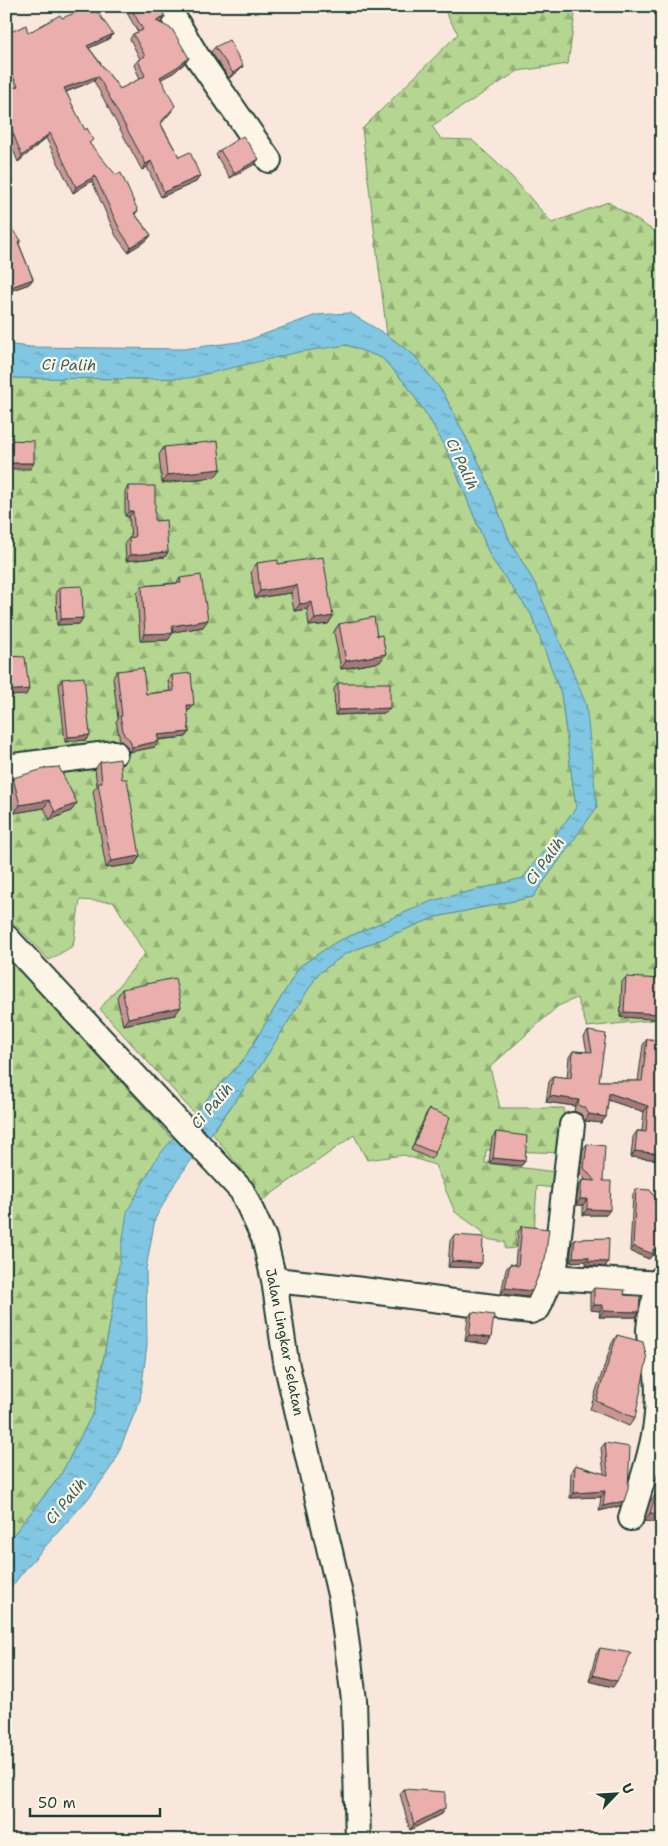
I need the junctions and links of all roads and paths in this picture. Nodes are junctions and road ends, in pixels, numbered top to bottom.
1 (167, 6) edge
2 (269, 160) dead end
3 (115, 753) dead end
4 (6, 767) edge
5 (6, 937) edge
6 (572, 1125) dead end
7 (552, 1277) junction
8 (274, 1280) junction
9 (661, 1281) edge
10 (631, 1518) dead end
11 (358, 1840) edge

1 - 2 street
3 - 4 street
5 - 8 street, Jalan Lingkar Selatan
6 - 7 street
7 - 8 street
7 - 9 street
8 - 11 street, Jalan Lingkar Selatan
9 - 10 street

